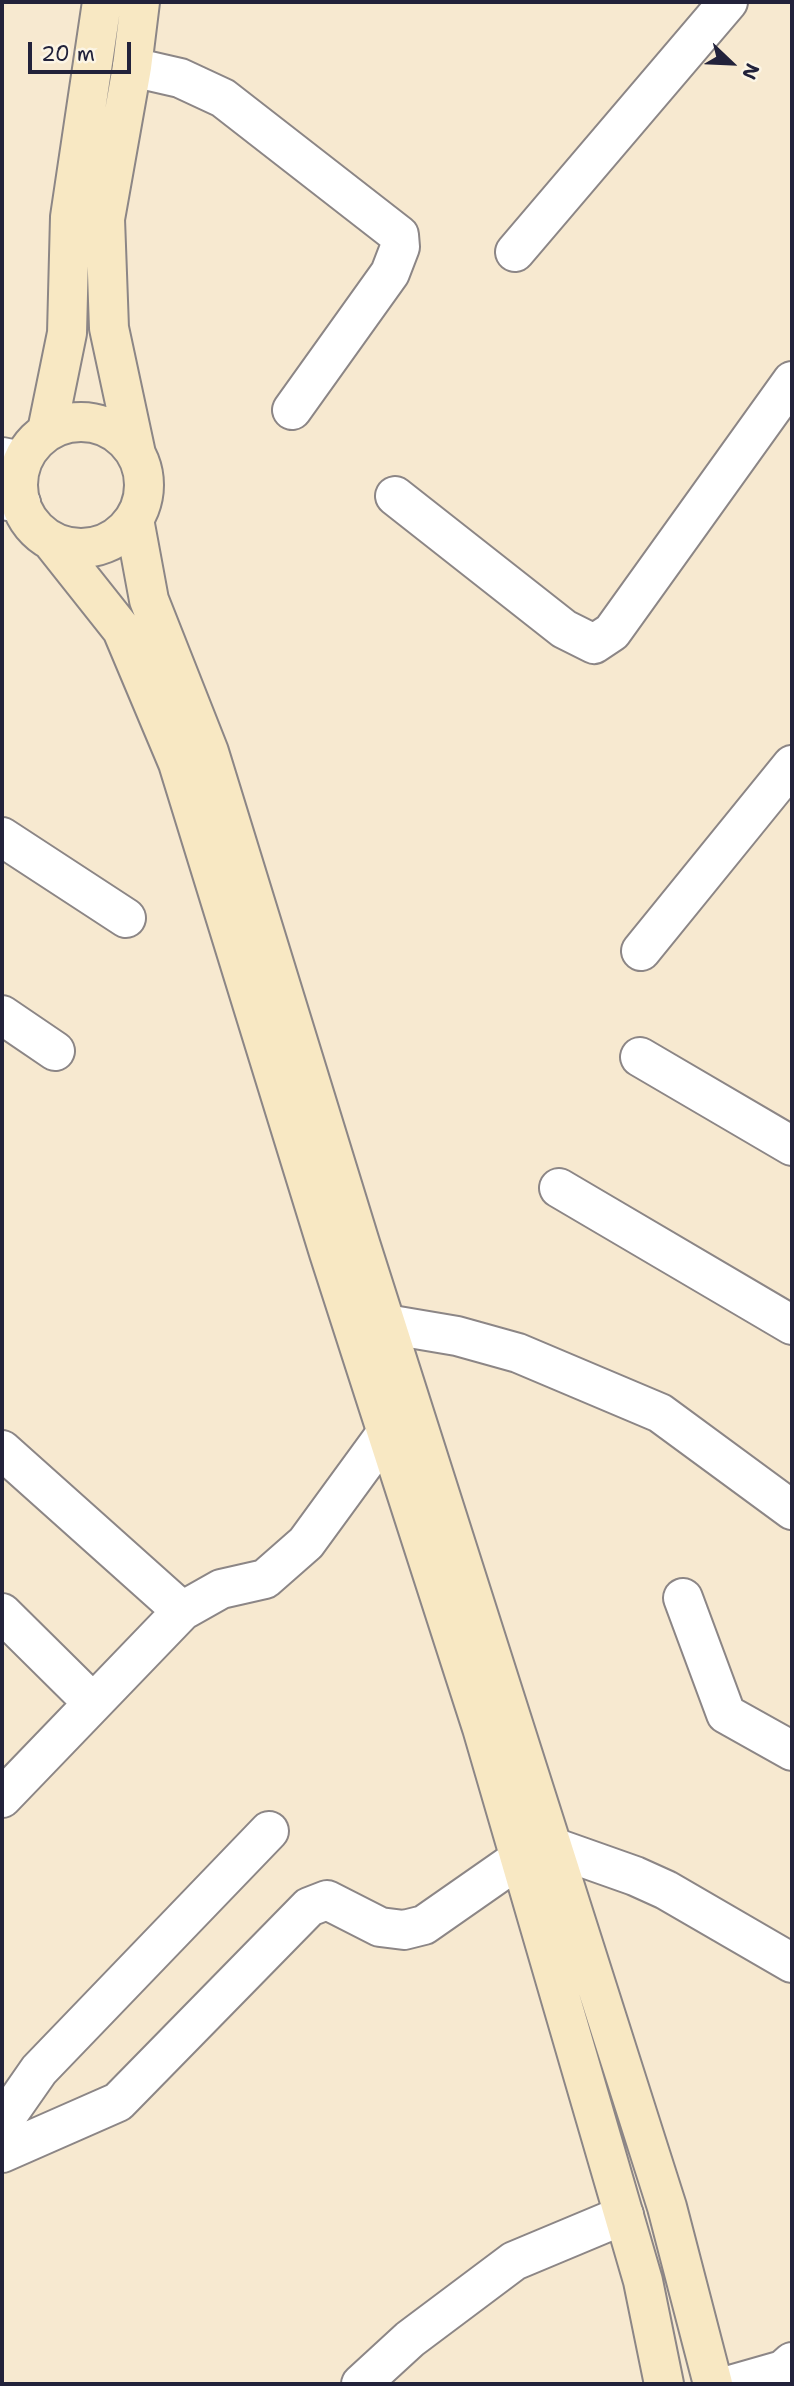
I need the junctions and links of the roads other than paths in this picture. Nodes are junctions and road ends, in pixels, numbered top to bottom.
1 (102, 2) edge
2 (139, 2) edge
3 (728, 2) edge
4 (132, 67) junction
5 (515, 252) dead end
6 (792, 381) edge
7 (292, 410) dead end
8 (47, 431) junction
9 (136, 454) junction
10 (12, 459) edge
11 (395, 496) dead end
12 (11, 501) edge
13 (134, 519) junction
14 (53, 543) junction
15 (792, 765) edge
16 (2, 837) edge
17 (126, 918) dead end
18 (641, 951) dead end
19 (2, 1015) edge
20 (55, 1051) dead end
21 (640, 1057) dead end
22 (792, 1146) edge
23 (559, 1188) dead end
24 (386, 1324) junction
25 (792, 1325) edge
26 (387, 1432) junction
27 (2, 1450) edge
28 (792, 1510) edge
29 (683, 1598) dead end
30 (183, 1611) junction
31 (2, 1613) edge
32 (93, 1703) junction
33 (792, 1751) edge
34 (4, 1790) edge
35 (268, 1831) dead end
36 (536, 1853) junction
37 (792, 1963) edge
38 (2, 2123) edge
39 (2, 2153) edge
40 (624, 2215) junction
41 (792, 2362) edge
42 (361, 2384) edge
43 (664, 2384) edge
44 (713, 2384) edge
45 (734, 2384) edge

1 - 8 street
2 - 4 street
3 - 5 street
4 - 7 street
4 - 9 street
6 - 11 street
8 - 9 street
8 - 10 street
9 - 13 street
10 - 12 street
12 - 14 street
13 - 14 street
13 - 24 street
14 - 26 street
15 - 18 street
16 - 17 street
19 - 20 street
21 - 22 street
23 - 25 street
24 - 28 street
24 - 36 street
26 - 30 street
26 - 36 street
27 - 30 street
29 - 33 street
30 - 32 street
31 - 32 street
32 - 34 street
35 - 38 street
36 - 37 street
36 - 39 street
36 - 40 street
36 - 44 street
40 - 42 street
40 - 43 street
41 - 45 street

